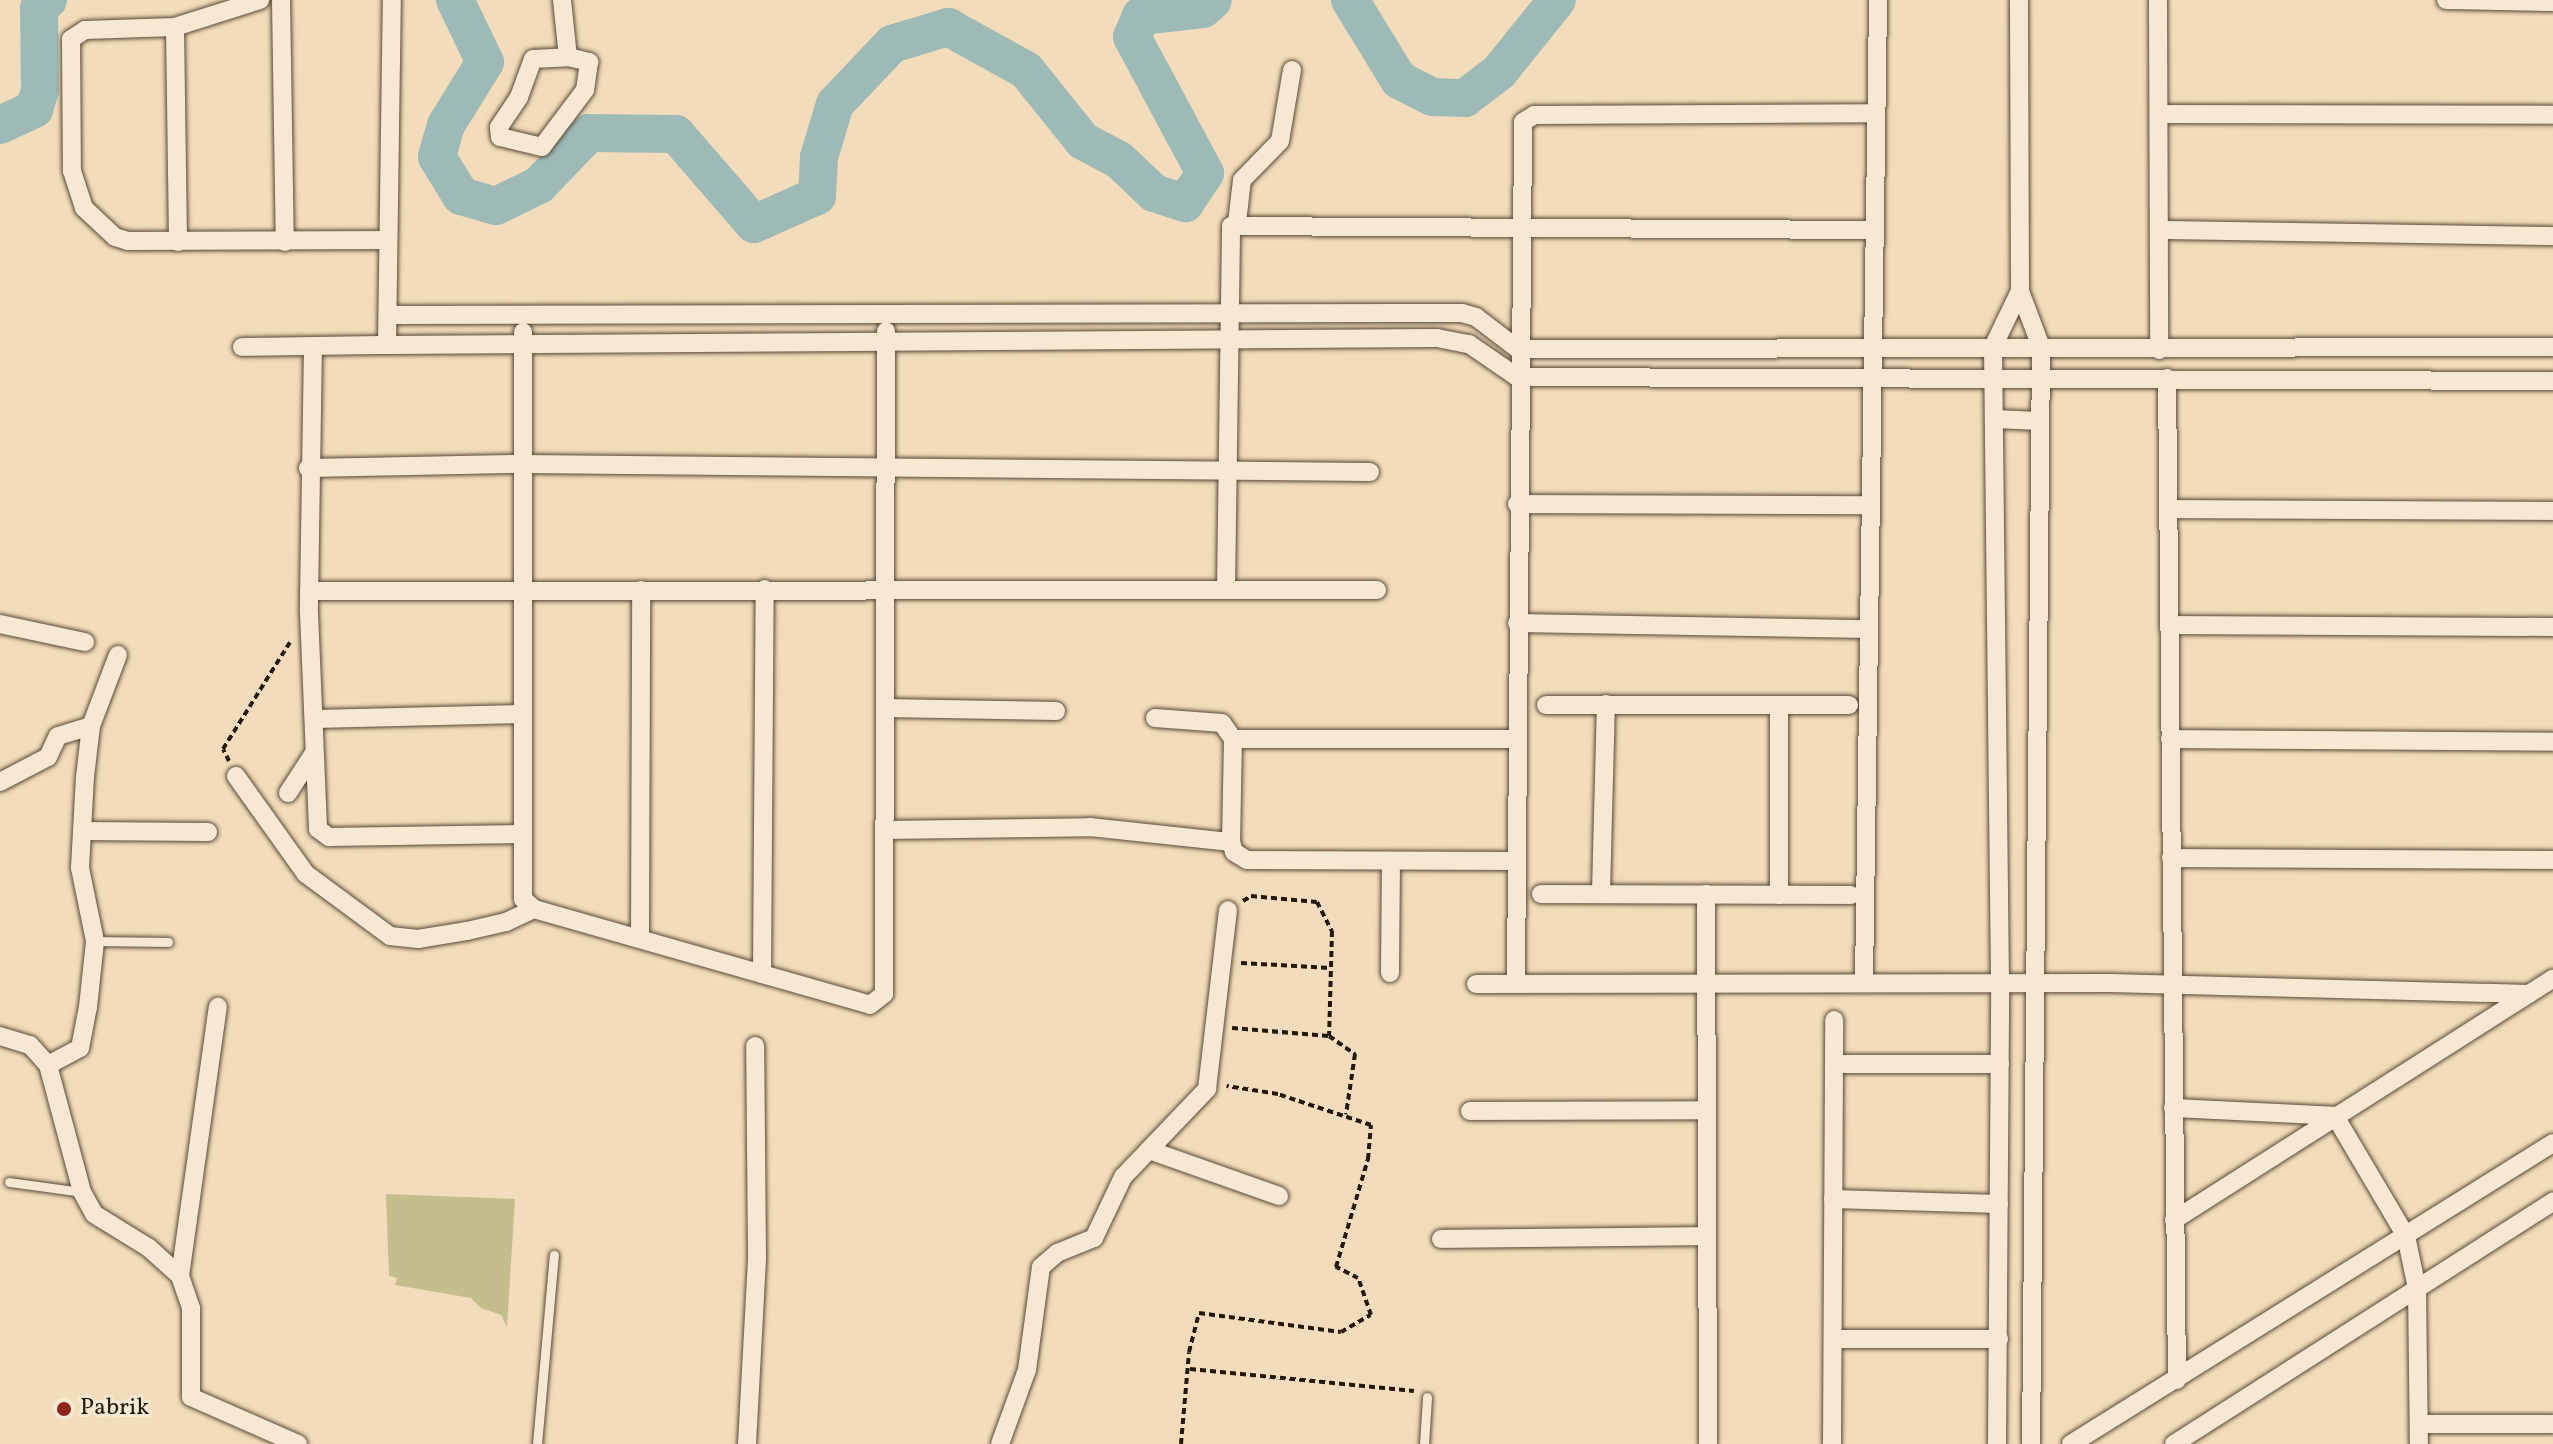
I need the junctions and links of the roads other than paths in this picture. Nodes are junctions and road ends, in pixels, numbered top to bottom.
1 (260, 0) edge
2 (281, 0) edge
3 (392, 0) edge
4 (562, 0) edge
5 (1878, 0) edge
6 (2019, 0) edge
7 (2158, 0) edge
8 (2446, 0) edge
9 (2553, 2) edge
10 (175, 27) junction
11 (568, 57) junction
12 (1292, 70) dead end
13 (1875, 113) junction
14 (2159, 114) junction
15 (2553, 115) edge
16 (1237, 223) junction
17 (1519, 229) junction
18 (1873, 230) junction
19 (2159, 230) junction
20 (2553, 236) edge
21 (386, 240) junction
22 (178, 242) junction
23 (285, 242) junction
24 (2020, 291) junction
25 (388, 315) junction
26 (523, 316) junction
27 (886, 316) junction
28 (1226, 317) junction
29 (523, 341) junction
30 (886, 341) junction
31 (1226, 342) junction
32 (387, 345) junction
33 (313, 346) junction
34 (242, 347) dead end
35 (1993, 347) junction
36 (2041, 347) junction
37 (2553, 347) edge
38 (1872, 348) junction
39 (1518, 349) junction
40 (2159, 350) junction
41 (1871, 375) junction
42 (1994, 376) junction
43 (1517, 377) junction
44 (2040, 377) junction
45 (2167, 378) junction
46 (2553, 381) edge
47 (1994, 419) junction
48 (2040, 421) junction
49 (523, 464) junction
50 (308, 468) junction
51 (886, 470) junction
52 (1226, 471) junction
53 (1370, 472) dead end
54 (1517, 504) junction
55 (1870, 505) junction
56 (2168, 509) junction
57 (2553, 511) edge
58 (765, 589) junction
59 (886, 589) junction
60 (523, 590) junction
61 (641, 590) junction
62 (1226, 590) junction
63 (1377, 590) dead end
64 (309, 591) junction
65 (1517, 623) junction
66 (0, 624) edge
67 (2169, 625) junction
68 (2553, 627) edge
69 (1868, 629) junction
70 (85, 642) dead end
71 (118, 655) dead end
72 (1606, 704) junction
73 (1546, 705) dead end
74 (1779, 705) junction
75 (1849, 705) dead end
76 (885, 708) junction
77 (1056, 711) dead end
78 (523, 714) junction
79 (1155, 718) dead end
80 (314, 719) junction
81 (91, 726) junction
82 (1233, 739) junction
83 (1516, 739) junction
84 (2170, 739) junction
85 (2553, 742) edge
86 (314, 753) junction
87 (236, 776) dead end
88 (0, 782) edge
89 (288, 793) dead end
90 (885, 830) junction
91 (82, 831) junction
92 (208, 832) dead end
93 (523, 834) junction
94 (1231, 842) junction
95 (2171, 858) junction
96 (2553, 860) edge
97 (1391, 861) junction
98 (1515, 861) junction
99 (1601, 892) junction
100 (1541, 894) dead end
101 (1706, 894) junction
102 (1779, 895) junction
103 (1851, 895) dead end
104 (534, 909) junction
105 (1228, 910) road end
106 (640, 936) junction
107 (95, 941) junction
108 (168, 942) dead end
109 (1390, 973) dead end
110 (762, 974) junction
111 (1709, 979) junction
112 (2553, 979) edge
113 (1516, 981) junction
114 (1864, 982) junction
115 (2000, 983) junction
116 (2032, 983) junction
117 (1476, 984) dead end
118 (2172, 984) junction
119 (2529, 994) junction
120 (218, 1007) dead end
121 (1834, 1020) dead end
122 (0, 1036) edge
123 (755, 1046) dead end
124 (1834, 1064) junction
125 (2000, 1064) junction
126 (48, 1065) junction
127 (2173, 1108) junction
128 (1707, 1110) junction
129 (1470, 1111) dead end
130 (2335, 1116) junction
131 (2553, 1143) edge
132 (1149, 1150) junction
133 (9, 1182) dead end
134 (82, 1192) junction
135 (1279, 1196) dead end
136 (1833, 1199) junction
137 (2553, 1202) edge
138 (1999, 1204) junction
139 (2174, 1220) junction
140 (1707, 1236) junction
141 (2406, 1236) junction
142 (1441, 1239) dead end
143 (554, 1255) dead end
144 (180, 1276) junction
145 (2417, 1288) junction
146 (1833, 1339) junction
147 (1999, 1339) junction
148 (2177, 1380) junction
149 (1427, 1397) road end
150 (2419, 1424) junction
151 (2553, 1424) edge
152 (298, 1444) edge
153 (537, 1444) edge
154 (747, 1444) edge
155 (1000, 1444) edge
156 (1424, 1444) edge
157 (1708, 1444) edge
158 (1832, 1444) edge
159 (1997, 1444) edge
160 (2031, 1444) edge
161 (2071, 1444) edge
162 (2174, 1444) edge
163 (2419, 1444) edge

1 - 10 street
2 - 23 street
3 - 21 street
4 - 11 street
5 - 13 street
6 - 24 street
7 - 14 street
8 - 9 street
10 - 22 street
10 - 22 street
11 - 11 street
12 - 16 street
13 - 17 street
13 - 18 street
14 - 15 street
14 - 19 street
16 - 17 street
16 - 28 street
17 - 18 street
17 - 39 street
18 - 38 street
19 - 20 street
19 - 40 street
21 - 23 street
21 - 25 street
22 - 23 street
24 - 35 street
24 - 36 street
25 - 26 street
25 - 32 street
26 - 27 street
26 - 29 street
27 - 28 street
27 - 30 street
28 - 31 street
28 - 39 street
29 - 30 street
29 - 32 street
29 - 49 street
30 - 31 street
30 - 51 street
31 - 43 street
31 - 52 street
32 - 33 street
33 - 34 street
33 - 50 street
35 - 36 street
35 - 38 street
35 - 42 street
36 - 40 street
36 - 44 street
37 - 40 street
38 - 39 street
38 - 41 street
39 - 43 street
41 - 42 street
41 - 43 street
41 - 55 street
42 - 44 street
42 - 47 street
43 - 54 street
44 - 45 street
44 - 48 street
45 - 46 street
45 - 56 street
47 - 48 street
47 - 115 street
48 - 116 street
49 - 50 street
49 - 51 street
49 - 60 street
50 - 64 street
51 - 52 street
51 - 59 street
52 - 53 street
52 - 62 street
54 - 55 street
54 - 65 street
55 - 69 street
56 - 57 street
56 - 67 street
58 - 59 street
58 - 61 street
58 - 110 street
59 - 62 street
59 - 76 street
60 - 61 street
60 - 64 street
60 - 78 street
61 - 106 street
62 - 63 street
64 - 80 street
65 - 69 street
65 - 83 street
66 - 70 street
67 - 68 street
67 - 84 street
69 - 114 street
71 - 81 street
72 - 73 street
72 - 74 street
72 - 99 street
74 - 75 street
74 - 102 street
76 - 77 street
76 - 90 street
78 - 80 street
78 - 93 street
79 - 82 street
80 - 86 street
81 - 88 street
81 - 91 street
82 - 83 street
82 - 94 street
83 - 98 street
84 - 85 street
84 - 95 street
86 - 89 street
86 - 93 street
87 - 104 street
90 - 94 street
90 - 110 street
91 - 92 street
91 - 107 street
93 - 104 street
94 - 97 street
95 - 96 street
95 - 118 street
97 - 98 street
97 - 109 street
98 - 113 street
99 - 100 street
99 - 101 street
101 - 102 street
101 - 111 street
102 - 103 street
104 - 106 street
105 - 132 street
106 - 110 street
107 - 108 lane
107 - 126 street
111 - 113 street
111 - 114 street
111 - 128 street
112 - 119 street
113 - 117 street
114 - 115 street
115 - 116 street
115 - 125 street
116 - 118 street
116 - 160 street
118 - 119 street
118 - 127 street
119 - 130 street
120 - 144 street
121 - 124 street
122 - 126 street
123 - 154 street
124 - 125 street
124 - 136 street
125 - 138 street
126 - 134 street
127 - 130 street
127 - 139 street
128 - 129 street
128 - 140 street
130 - 139 street
130 - 141 street
131 - 141 street
132 - 135 street
132 - 155 street
133 - 134 lane
134 - 144 street
136 - 138 street
136 - 146 street
137 - 145 street
138 - 147 street
139 - 148 street
140 - 142 street
140 - 157 street
141 - 145 street
141 - 148 street
143 - 153 lane
144 - 152 street
145 - 150 street
145 - 162 street
146 - 147 street
146 - 158 street
147 - 159 street
148 - 161 street
149 - 156 lane
150 - 151 street
150 - 163 street

